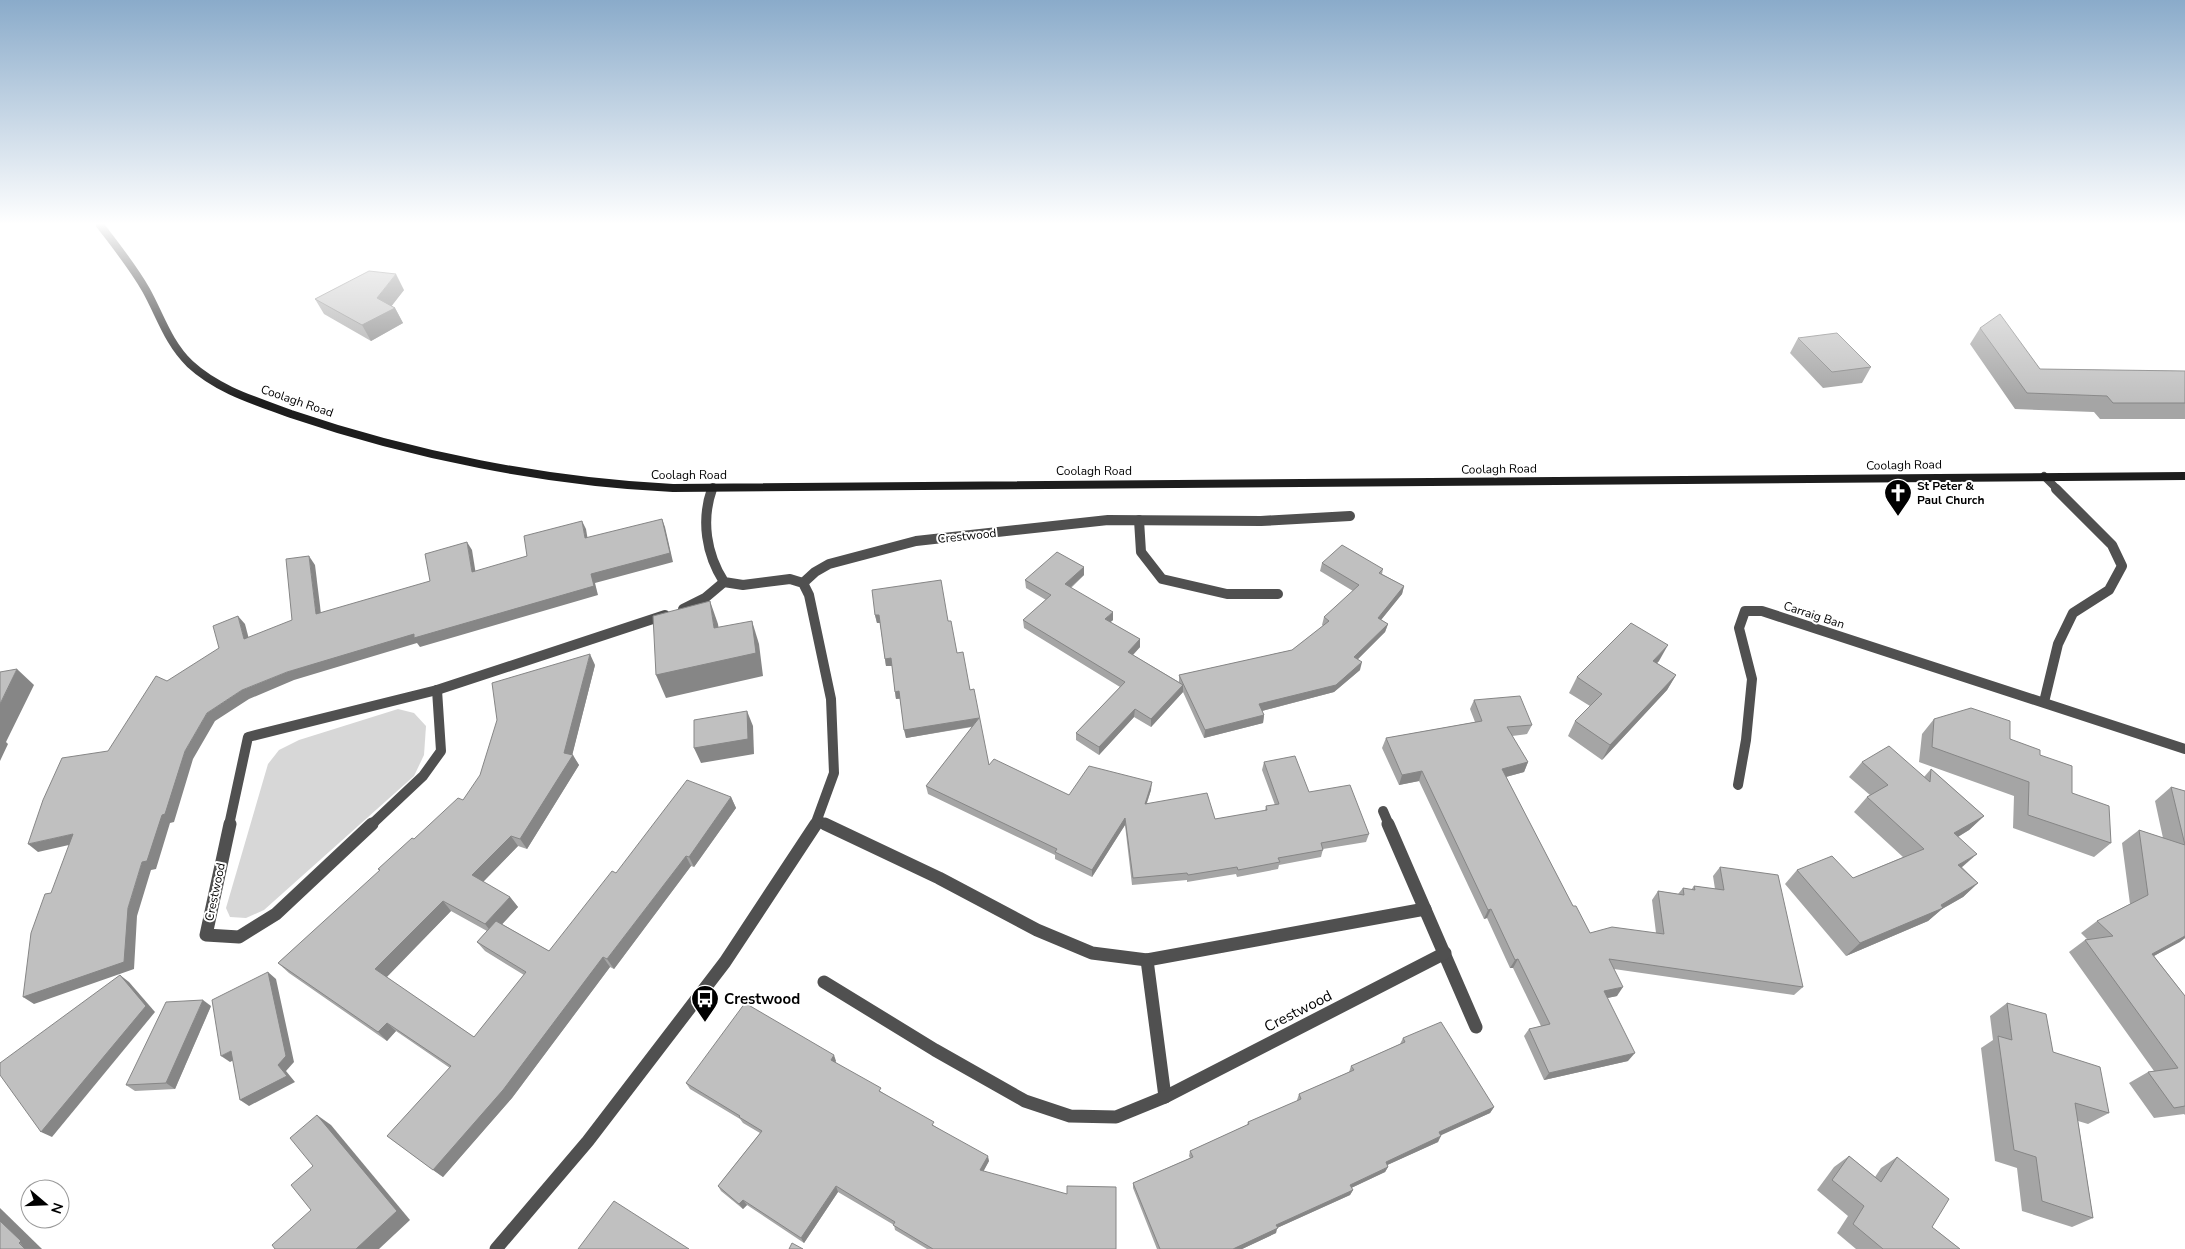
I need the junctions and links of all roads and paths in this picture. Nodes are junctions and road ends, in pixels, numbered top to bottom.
1 (141, 283) edge
2 (2044, 476) junction
3 (2185, 476) edge
4 (713, 487) junction
5 (1350, 516) dead end
6 (1139, 520) junction
7 (724, 582) junction
8 (803, 583) junction
9 (1278, 594) dead end
10 (437, 690) junction
11 (2044, 702) junction
12 (2185, 749) edge
13 (1738, 785) dead end
14 (1383, 811) dead end
15 (818, 820) junction
16 (1425, 909) junction
17 (1445, 954) junction
18 (1147, 960) junction
19 (824, 982) dead end
20 (1476, 1027) dead end
21 (1165, 1097) junction
22 (496, 1249) edge

1 - 4 street, Coolagh Road
2 - 3 street, Coolagh Road
2 - 4 street, Coolagh Road
2 - 11 street
4 - 7 street
5 - 6 street, Crestwood
6 - 8 street, Crestwood
6 - 9 street
7 - 8 street
7 - 10 street, Crestwood
8 - 15 street
10 - 10 street, Crestwood
11 - 12 street, Carraig Ban
11 - 13 street, Carraig Ban
14 - 16 street
15 - 18 street
15 - 22 street
16 - 17 street
16 - 18 street
17 - 20 street
17 - 21 street, Crestwood
18 - 21 street
19 - 21 street, Crestwood

